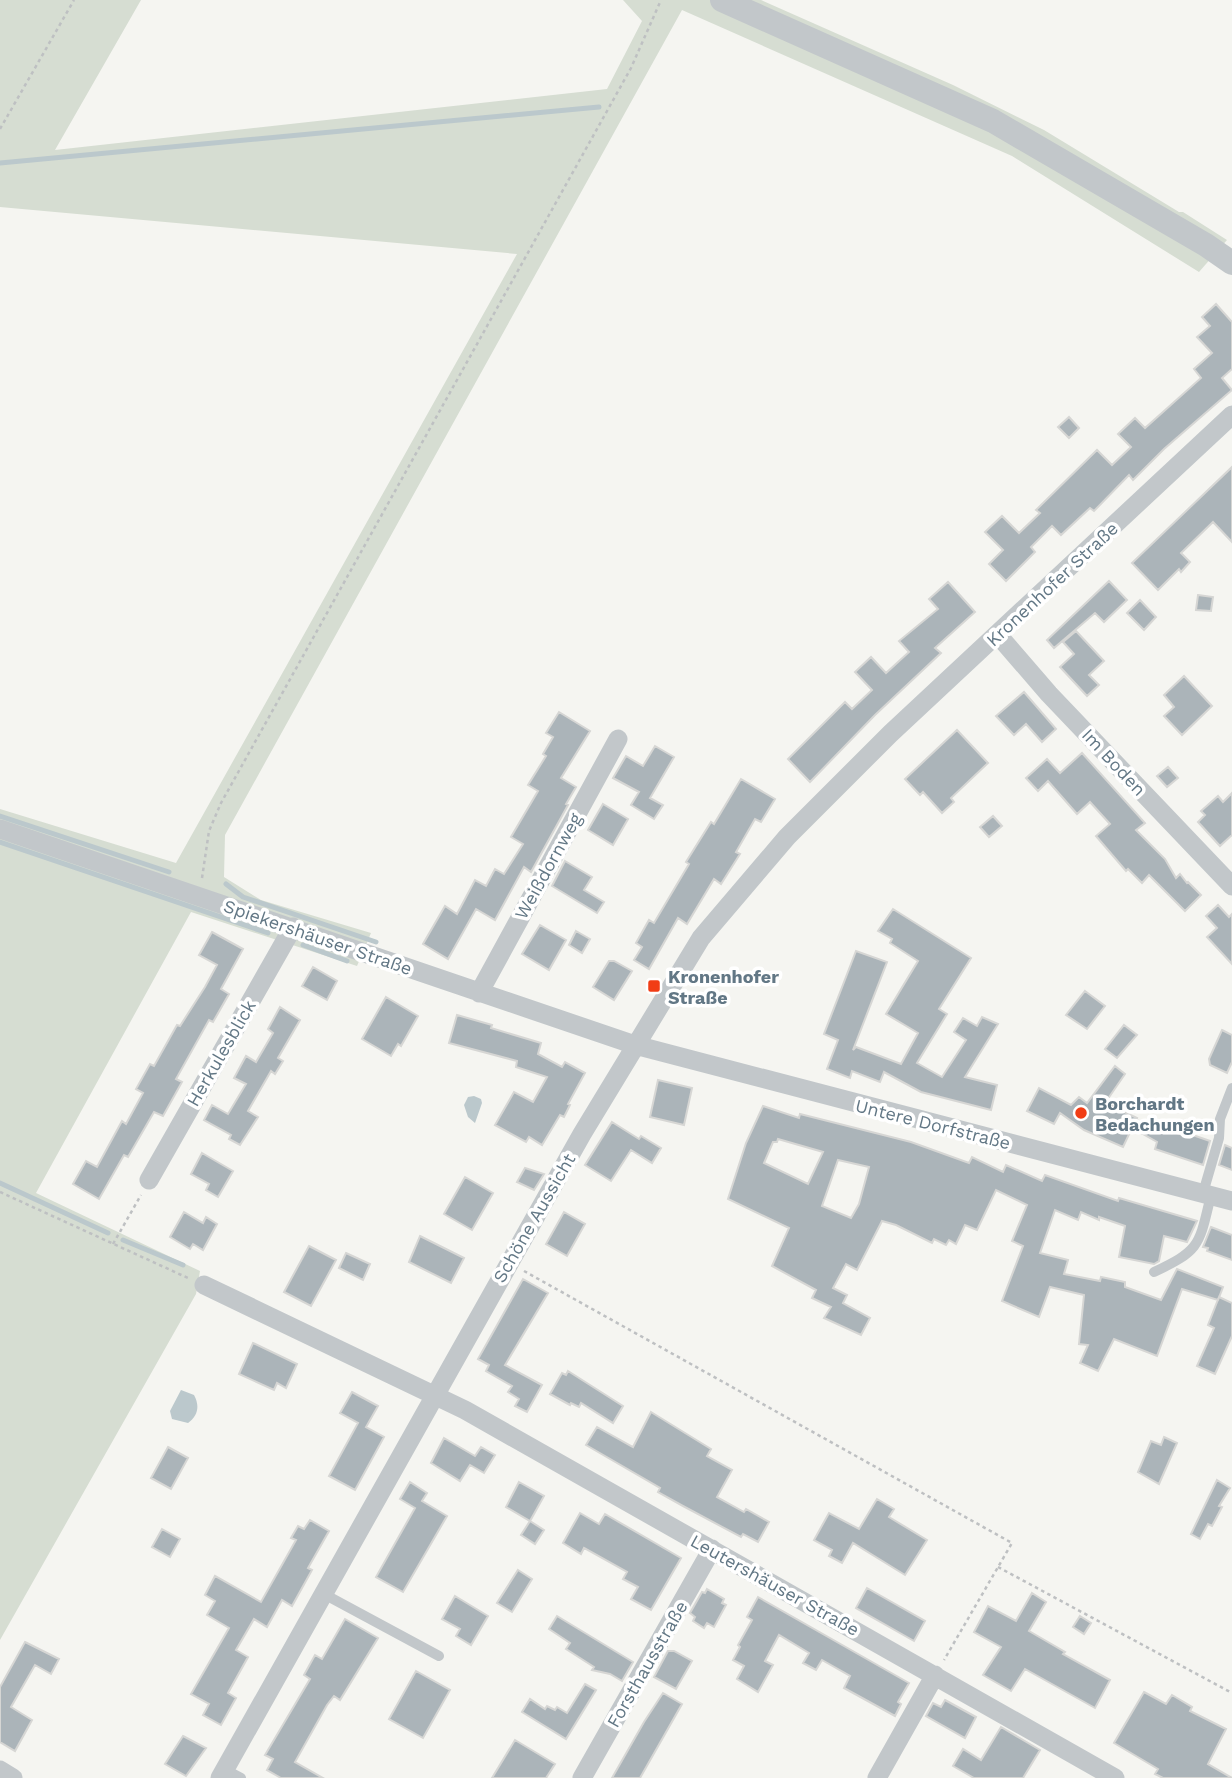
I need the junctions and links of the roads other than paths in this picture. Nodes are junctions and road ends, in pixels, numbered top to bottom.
1 (722, 0) edge
2 (1232, 263) edge
3 (1232, 415) edge
4 (998, 635) junction
5 (618, 739) dead end
6 (0, 829) edge
7 (1232, 886) edge
8 (293, 927) junction
9 (479, 993) junction
10 (635, 1045) junction
11 (1232, 1088) edge
12 (149, 1180) road end
13 (1207, 1194) junction
14 (1232, 1201) edge
15 (1154, 1272) dead end
16 (204, 1285) road end
17 (434, 1393) junction
18 (712, 1549) junction
19 (322, 1593) junction
20 (439, 1656) dead end
21 (935, 1675) junction
22 (0, 1770) edge
23 (228, 1775) edge
24 (13, 1778) edge
25 (582, 1778) edge
26 (877, 1778) edge
27 (1115, 1778) edge

1 - 2 street
3 - 4 street, Kronenhofer Straße
4 - 7 street, Im Boden
4 - 10 street, Kronenhofer Straße
5 - 9 street, Weißdornweg
6 - 8 street, Spiekershäuser Straße
8 - 9 street, Spiekershäuser Straße
8 - 12 street, Herkulesblick
9 - 10 street, Spiekershäuser Straße
10 - 13 street, Untere Dorfstraße
10 - 17 street, Schöne Aussicht
11 - 13 lane
13 - 14 street, Untere Dorfstraße
13 - 15 lane
16 - 17 street
17 - 18 street, Leutershäuser Straße
17 - 19 street, Schöne Aussicht
18 - 21 street, Leutershäuser Straße
18 - 25 street, Forsthausstraße
19 - 20 lane
19 - 23 street, Schöne Aussicht
21 - 26 street
21 - 27 street, Leutershäuser Straße
22 - 24 street

